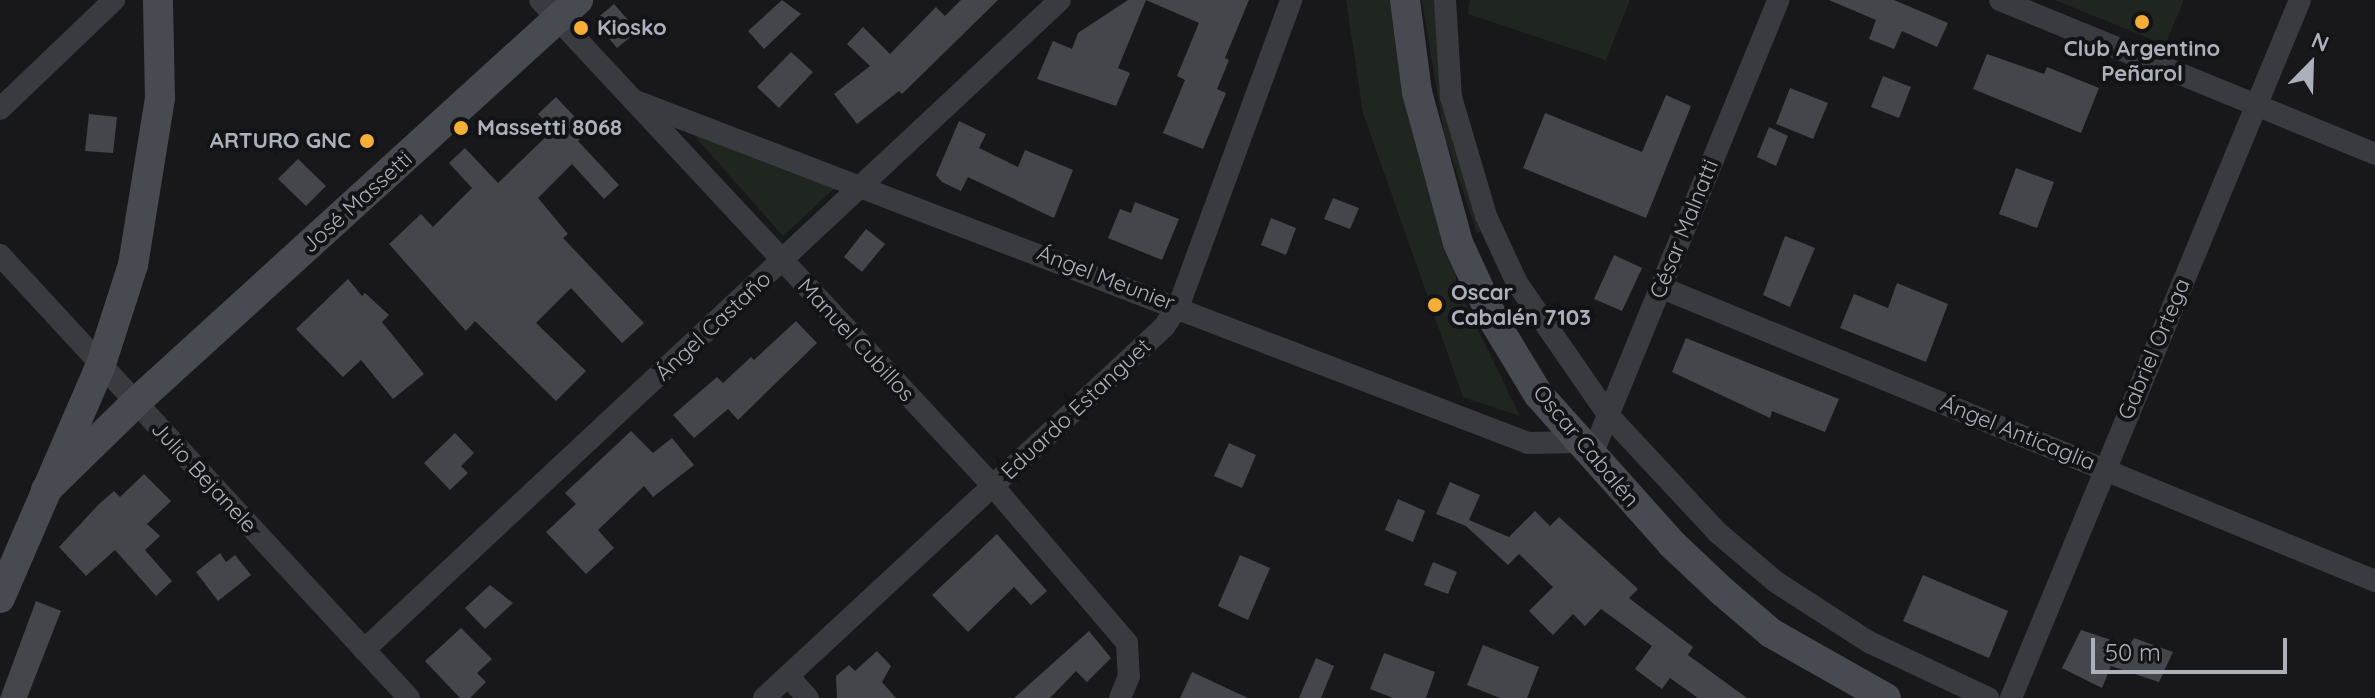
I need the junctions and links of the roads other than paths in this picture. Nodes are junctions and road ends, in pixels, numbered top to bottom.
1 (114, 0) edge
2 (158, 0) edge
3 (1060, 0) edge
4 (1291, 0) edge
5 (1405, 0) edge
6 (1445, 0) edge
7 (1778, 0) edge
8 (2000, 0) edge
9 (2300, 0) edge
10 (559, 7) edge
11 (633, 100) junction
12 (2256, 104) junction
13 (0, 109) edge
14 (2375, 154) edge
15 (865, 187) junction
16 (0, 255) edge
17 (782, 263) junction
18 (1660, 287) junction
19 (1179, 305) junction
20 (100, 367) junction
21 (135, 403) junction
22 (1609, 416) junction
23 (1586, 450) junction
24 (2105, 468) junction
25 (993, 486) junction
26 (46, 490) junction
27 (2375, 581) edge
28 (0, 598) edge
29 (364, 650) junction
30 (788, 676) junction
31 (409, 698) edge
32 (764, 698) edge
33 (808, 698) edge
34 (1120, 698) edge
35 (1886, 698) edge
36 (1988, 698) edge
37 (2011, 698) edge

1 - 13 street
2 - 20 main road
3 - 15 street, Ángel Castaño
4 - 19 street, Eduardo Estanguet
5 - 23 main road, Oscar Cabalén
6 - 22 street
7 - 18 street, César Malnatti
8 - 12 street
9 - 12 street, Gabriel Ortega
10 - 11 street, Manuel Cubillos
10 - 21 main road, José Massetti
11 - 15 street, Ángel Meunier
11 - 17 street, Manuel Cubillos
12 - 14 street
12 - 24 street, Gabriel Ortega
15 - 17 street, Ángel Castaño
15 - 19 street, Ángel Meunier
16 - 20 street, Julio Bejanele
17 - 25 street, Manuel Cubillos
17 - 29 street, Ángel Castaño
18 - 22 street, César Malnatti
18 - 24 street, Ángel Anticaglia
19 - 23 street, Ángel Meunier
19 - 25 street, Eduardo Estanguet
20 - 21 street, Julio Bejanele
20 - 26 main road
21 - 26 main road, José Massetti
21 - 29 street, Julio Bejanele
22 - 23 street, César Malnatti
22 - 36 street
23 - 35 main road, Oscar Cabalén
24 - 27 street, Ángel Anticaglia
24 - 37 street, Gabriel Ortega
25 - 30 street, Eduardo Estanguet
25 - 34 street, Manuel Cubillos
26 - 28 main road
29 - 31 street, Julio Bejanele
30 - 32 street, Eduardo Estanguet
30 - 33 street

